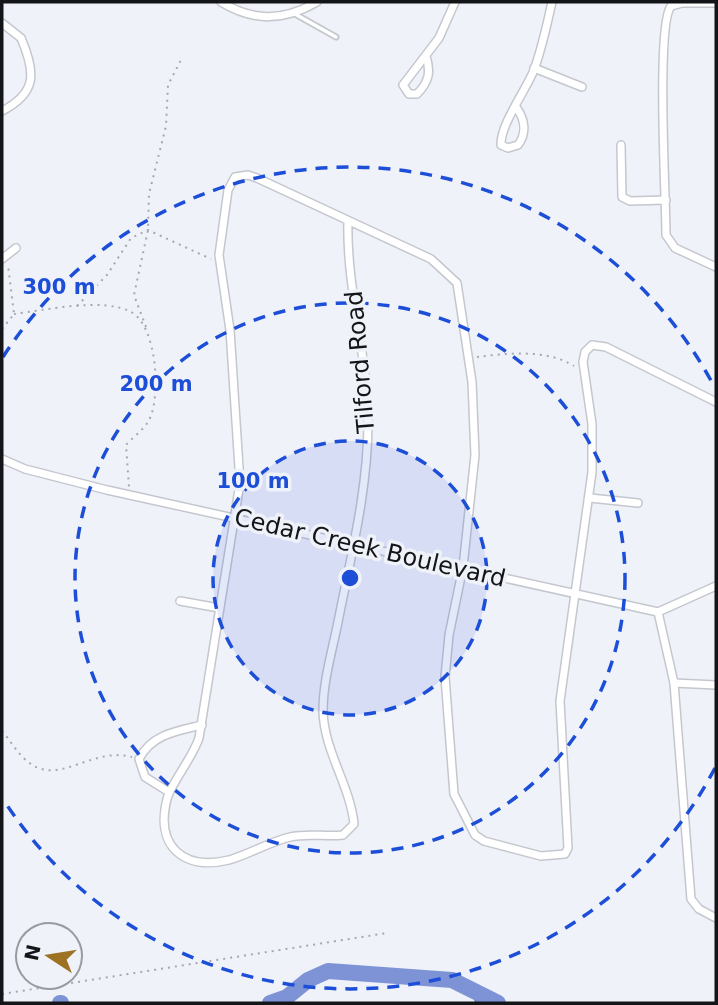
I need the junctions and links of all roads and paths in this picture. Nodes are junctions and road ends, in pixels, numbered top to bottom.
1 (221, 2) edge
2 (317, 2) edge
3 (455, 2) edge
4 (552, 2) edge
5 (716, 3) edge
6 (295, 14) junction
7 (2, 23) edge
8 (336, 37) dead end
9 (426, 56) junction
10 (181, 60) dead end
11 (534, 68) junction
12 (582, 87) dead end
13 (516, 107) junction
14 (2, 111) edge
15 (621, 145) dead end
16 (666, 201) junction
17 (348, 221) junction
18 (148, 230) junction
19 (16, 248) dead end
20 (4, 258) edge
21 (220, 263) junction
22 (716, 267) edge
23 (76, 307) junction
24 (14, 313) junction
25 (146, 328) junction
26 (2, 329) edge
27 (469, 358) junction
28 (584, 373) junction
29 (716, 402) edge
30 (2, 459) edge
31 (130, 495) junction
32 (590, 498) junction
33 (638, 503) dead end
34 (236, 517) junction
35 (353, 544) junction
36 (463, 567) junction
37 (716, 586) edge
38 (577, 596) junction
39 (180, 601) dead end
40 (219, 608) junction
41 (658, 612) junction
42 (674, 683) junction
43 (716, 685) edge
44 (202, 725) junction
45 (2, 731) edge
46 (139, 760) junction
47 (169, 792) junction
48 (716, 918) edge
49 (387, 933) dead end
50 (2, 994) edge

1 - 6 street
2 - 6 street
3 - 9 street
4 - 11 street
5 - 16 street
6 - 8 lane
7 - 14 street
9 - 9 street
10 - 18 path
11 - 12 street
11 - 13 street
13 - 13 street
15 - 16 street
16 - 22 street
17 - 21 street
17 - 27 street
17 - 35 street, Tilford Road
18 - 21 path
18 - 23 path
18 - 25 path
19 - 20 street
20 - 24 path
21 - 34 street
23 - 24 path
23 - 25 path
24 - 26 path
25 - 31 path
27 - 28 path
27 - 36 street
28 - 29 street
28 - 32 street
30 - 31 street, Cedar Creek Boulevard
31 - 34 street, Cedar Creek Boulevard
32 - 33 street
32 - 38 street
34 - 35 street, Cedar Creek Boulevard
34 - 40 street
35 - 36 street, Cedar Creek Boulevard
35 - 47 street, Tilford Road
36 - 38 street, Cedar Creek Boulevard
36 - 38 street
37 - 41 street
38 - 41 street, Cedar Creek Boulevard
39 - 40 street
40 - 44 street
41 - 42 street
42 - 43 street
42 - 48 street
44 - 46 street
44 - 47 street
45 - 46 path
46 - 47 street
49 - 50 path

